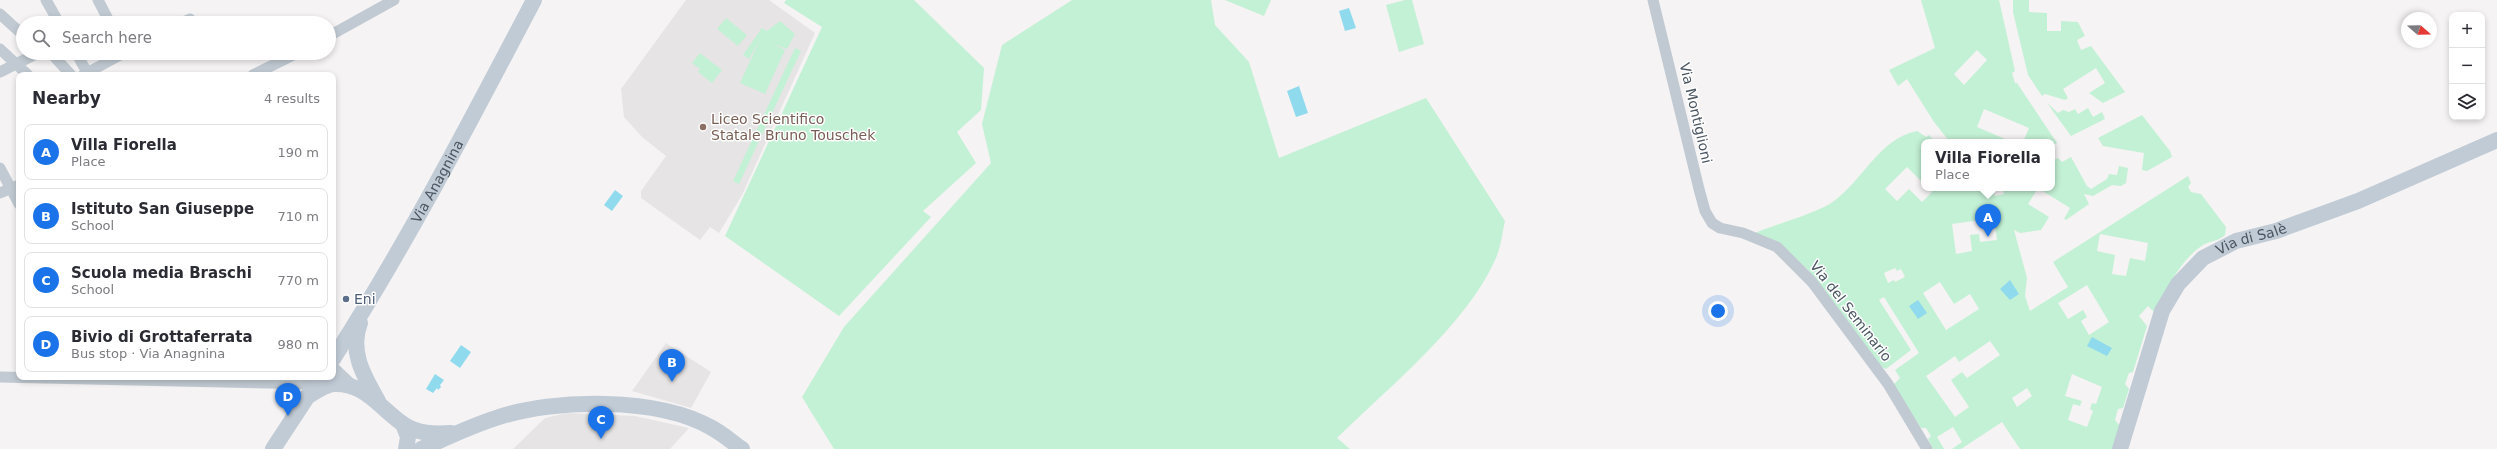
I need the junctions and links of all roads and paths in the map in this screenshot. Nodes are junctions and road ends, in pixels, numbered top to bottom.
1 (46, 0) edge
2 (98, 0) edge
3 (394, 0) edge
4 (534, 0) edge
5 (1653, 0) edge
6 (0, 14) edge
7 (55, 16) edge
8 (106, 16) edge
9 (16, 29) edge
10 (336, 32) edge
11 (0, 49) edge
12 (24, 60) edge
13 (57, 60) edge
14 (79, 60) edge
15 (111, 60) edge
16 (283, 60) edge
17 (16, 64) junction
18 (0, 72) edge
19 (25, 72) edge
20 (68, 72) edge
21 (84, 72) edge
22 (89, 72) edge
23 (259, 72) edge
24 (2497, 140) edge
25 (0, 168) edge
26 (15, 187) edge
27 (0, 193) edge
28 (1720, 228) joint
29 (365, 309) junction
30 (336, 354) edge
31 (336, 370) edge
32 (0, 377) edge
33 (16, 377) edge
34 (157, 380) edge
35 (315, 386) edge
36 (353, 386) junction
37 (378, 401) junction
38 (403, 424) junction
39 (459, 433) junction
40 (273, 449) edge
41 (406, 449) edge
42 (421, 449) edge
43 (742, 449) edge
44 (1927, 449) edge
45 (2120, 449) edge

1 - 7 street
2 - 8 street
3 - 10 street
4 - 29 main road, Via Anagnina
5 - 28 street, Via Montiglioni
6 - 9 street
11 - 17 street
12 - 17 street
13 - 20 street
14 - 21 street
15 - 22 street
16 - 23 street
17 - 18 street
17 - 19 street
24 - 45 main road, Via di Salè
25 - 26 street
26 - 27 street
28 - 44 street, Via del Seminario
29 - 30 main road, Via Anagnina
29 - 37 main road
31 - 36 street
32 - 33 street
34 - 35 street
35 - 36 main road
35 - 40 main road
36 - 37 main road
37 - 38 main road
38 - 39 main road
38 - 41 main road
39 - 42 main road
39 - 43 main road

